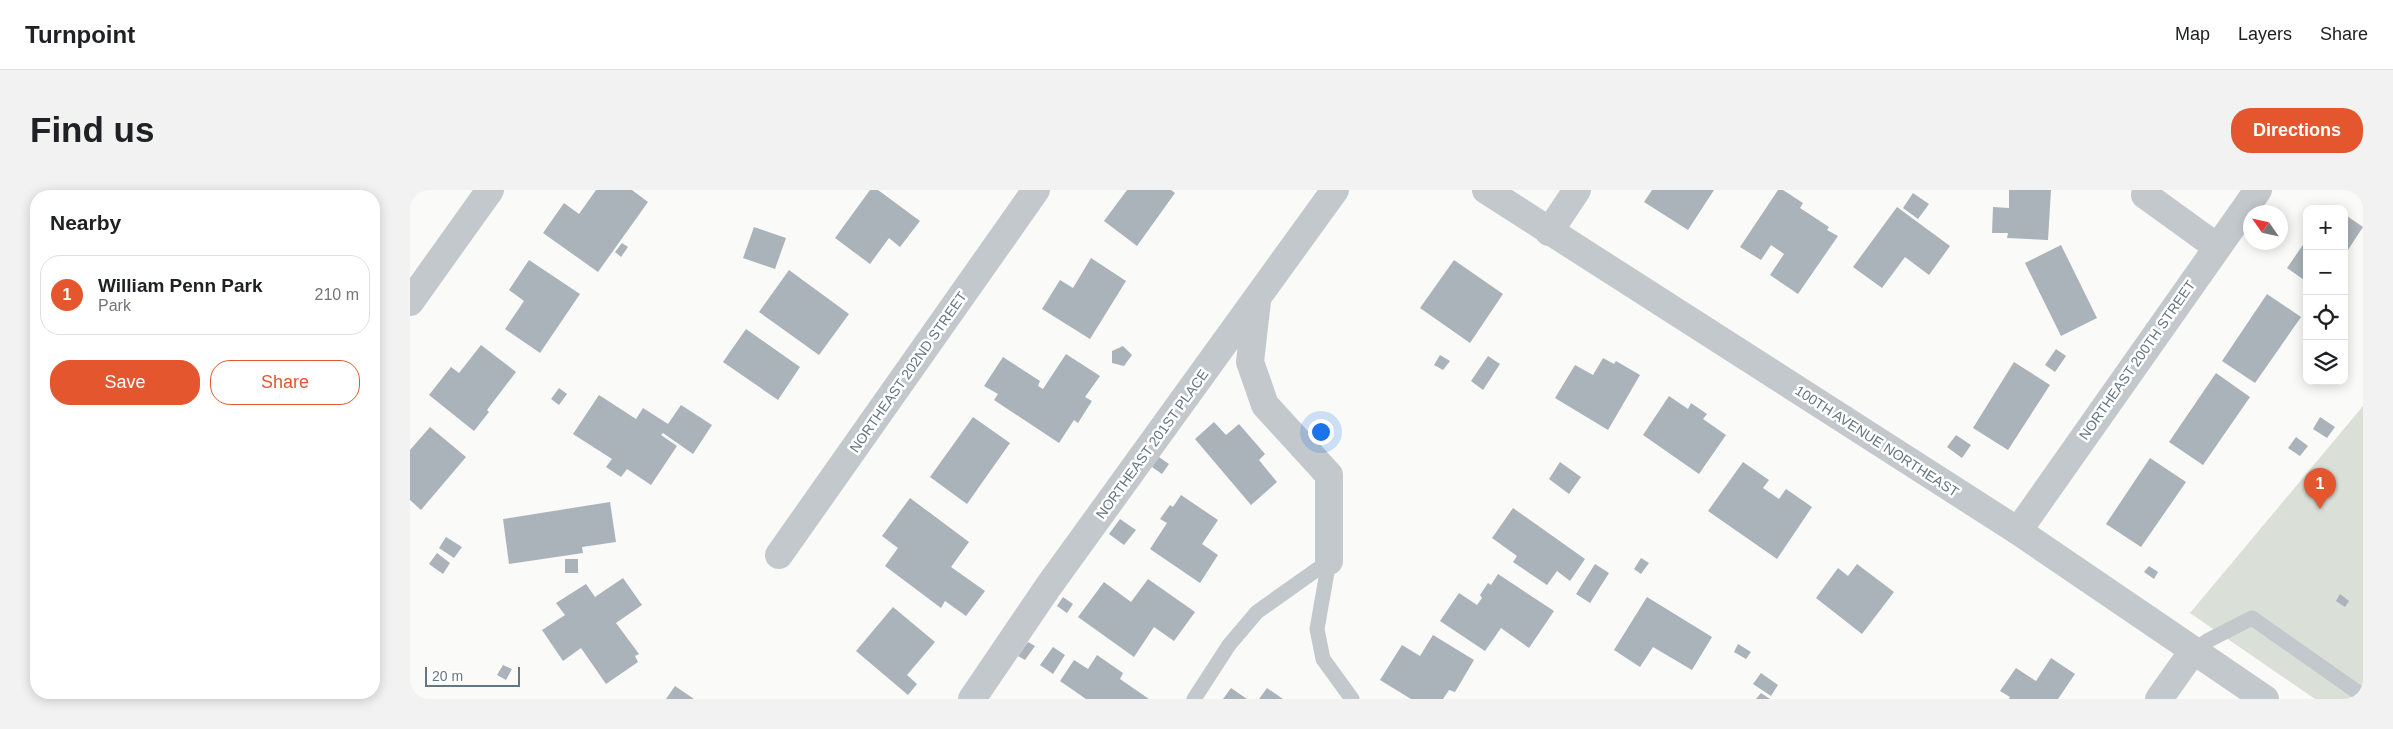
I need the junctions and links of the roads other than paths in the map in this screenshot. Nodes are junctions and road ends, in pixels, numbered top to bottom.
1 (490, 190) edge
2 (1036, 190) edge
3 (1335, 190) edge
4 (1486, 190) edge
5 (1577, 190) edge
6 (2258, 190) edge
7 (2145, 195) dead end
8 (1549, 232) junction
9 (2217, 247) junction
10 (1258, 299) junction
11 (410, 302) edge
12 (2018, 531) junction
13 (779, 555) dead end
14 (1328, 561) junction
15 (2193, 651) junction
16 (2363, 696) edge
17 (972, 699) edge
18 (1194, 699) edge
19 (1352, 699) edge
20 (2159, 699) edge
21 (2265, 699) edge

1 - 11 street
2 - 13 street, NORTHEAST 202ND STREET
3 - 10 street, NORTHEAST 201ST PLACE
4 - 8 street, 100TH AVENUE NORTHEAST
5 - 8 street
6 - 9 street, NORTHEAST 200TH STREET
7 - 9 street
8 - 12 street, 100TH AVENUE NORTHEAST
9 - 12 street, NORTHEAST 200TH STREET
10 - 14 street
10 - 17 street, NORTHEAST 201ST PLACE
12 - 15 street, 100TH AVENUE NORTHEAST
14 - 18 lane
14 - 19 lane
15 - 16 lane
15 - 20 street
15 - 21 street, 100TH AVENUE NORTHEAST

